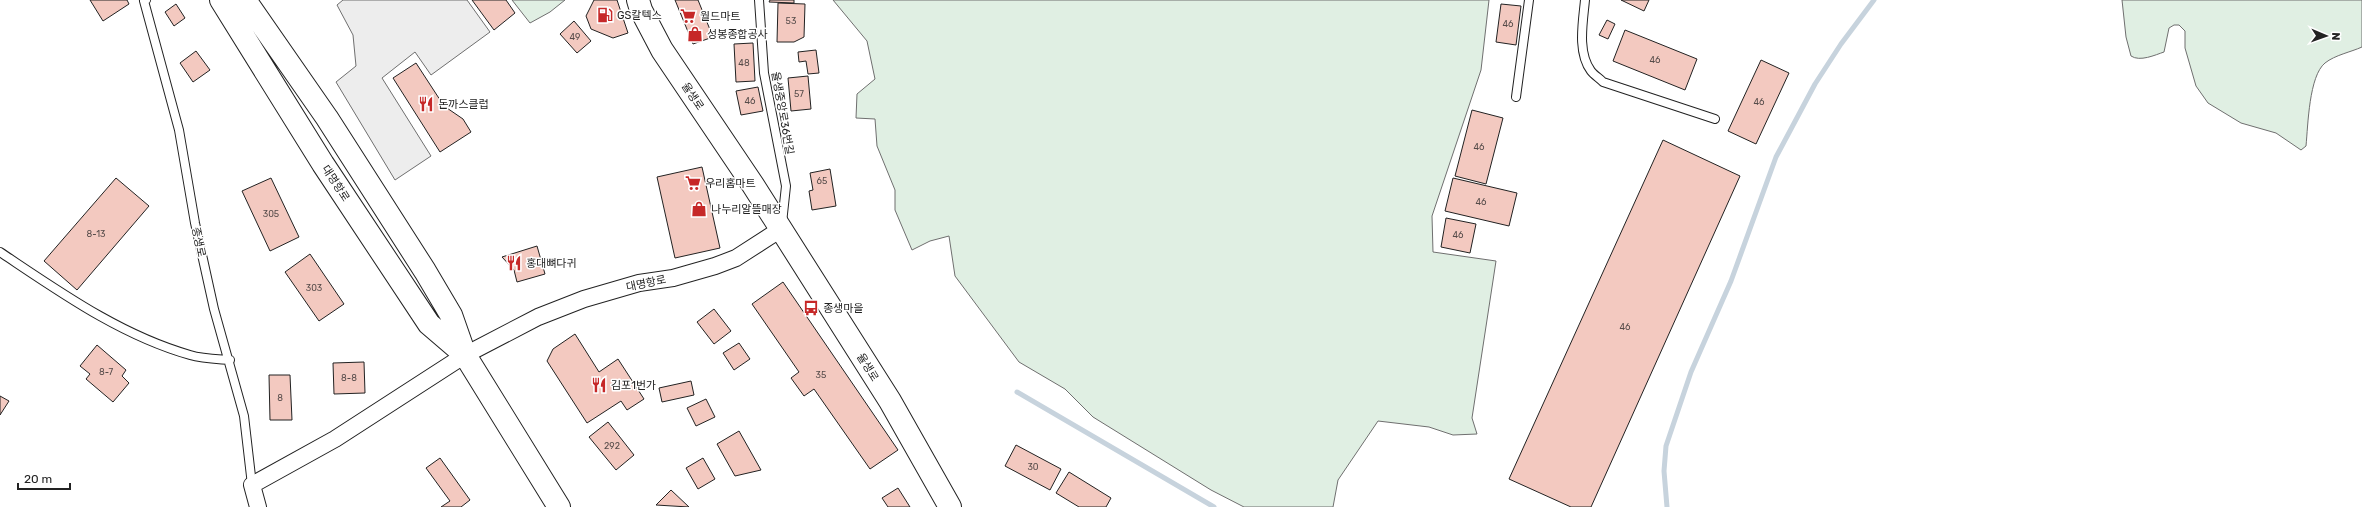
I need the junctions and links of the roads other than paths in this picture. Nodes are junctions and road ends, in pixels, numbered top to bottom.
1 (146, 0) edge
2 (221, 0) edge
3 (245, 0) edge
4 (638, 0) edge
5 (759, 0) edge
6 (1529, 0) edge
7 (1584, 0) edge
8 (1516, 97) dead end
9 (1715, 119) dead end
10 (781, 230) junction
11 (0, 252) edge
12 (465, 355) junction
13 (230, 360) junction
14 (252, 485) junction
15 (258, 507) edge
16 (559, 507) edge
17 (950, 507) edge

1 - 13 lane, 종생로
2 - 12 main road, 대명항로
3 - 12 main road, 대명항로
4 - 10 main road, 율생로
5 - 10 lane, 율생중앙로36번길
6 - 8 lane
7 - 9 lane
10 - 12 street, 대명항로
10 - 17 main road, 율생로
11 - 13 lane
12 - 14 street
12 - 16 main road, 대명항로
13 - 14 lane, 종생로
14 - 15 street, 종생로

